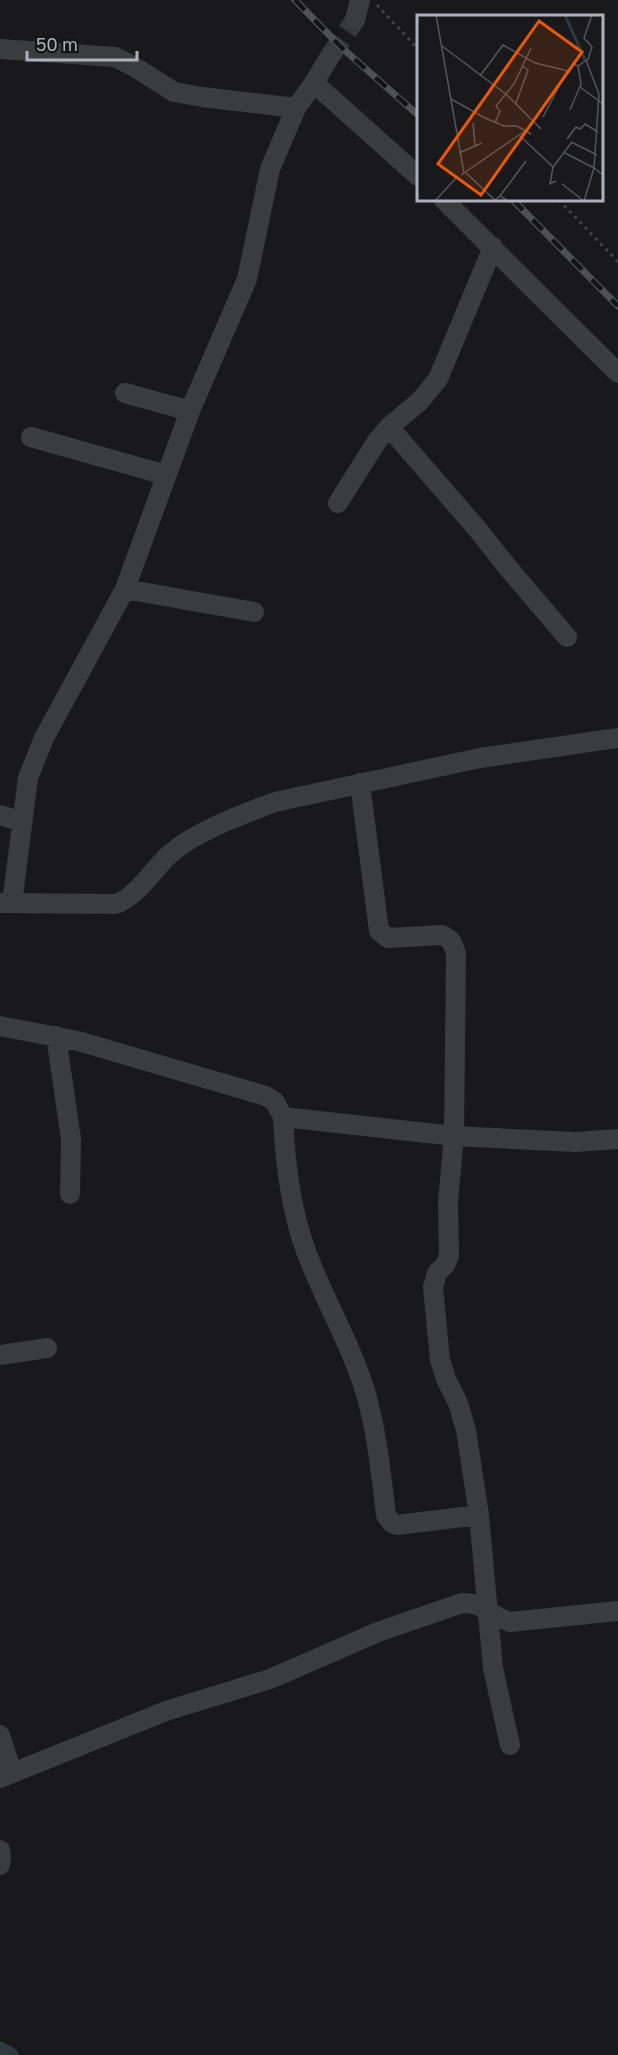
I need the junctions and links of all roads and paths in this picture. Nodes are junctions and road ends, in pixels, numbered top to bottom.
1 (360, 0) edge
2 (373, 0) edge
3 (355, 21) tunnel mouth
4 (0, 49) edge
5 (417, 49) edge
6 (330, 56) tunnel mouth
7 (314, 83) junction
8 (296, 108) junction
9 (417, 175) edge
10 (445, 201) edge
11 (560, 201) edge
12 (493, 247) junction
13 (618, 262) edge
14 (618, 373) edge
15 (125, 393) dead end
16 (190, 411) junction
17 (389, 427) junction
18 (31, 437) dead end
19 (166, 475) junction
20 (338, 503) dead end
21 (125, 589) junction
22 (254, 612) dead end
23 (567, 637) dead end
24 (618, 738) edge
25 (360, 783) junction
26 (0, 815) edge
27 (22, 822) junction
28 (6, 903) edge
29 (0, 1026) edge
30 (56, 1036) junction
31 (283, 1117) junction
32 (454, 1136) junction
33 (618, 1139) edge
34 (70, 1194) dead end
35 (47, 1348) dead end
36 (0, 1355) edge
37 (478, 1515) junction
38 (488, 1609) junction
39 (618, 1611) edge
40 (0, 1735) edge
41 (510, 1745) dead end
42 (6, 1776) edge
43 (0, 1850) edge
44 (0, 1865) edge

1 - 3 street
2 - 5 path
4 - 8 street
6 - 7 street
7 - 8 street
7 - 9 street
8 - 16 street
10 - 12 street
11 - 13 path
12 - 14 street
12 - 17 street
15 - 16 street
16 - 19 street
17 - 20 street
17 - 23 street
18 - 19 street
19 - 21 street
21 - 22 street
21 - 27 street
24 - 25 street
25 - 28 street
25 - 32 street
26 - 27 street
27 - 28 street
29 - 30 street
30 - 31 street
30 - 34 street
31 - 32 street
31 - 37 street
32 - 33 street
32 - 37 street
35 - 36 street
37 - 38 street
38 - 39 street
38 - 41 street
38 - 42 street
40 - 42 street
43 - 44 street

